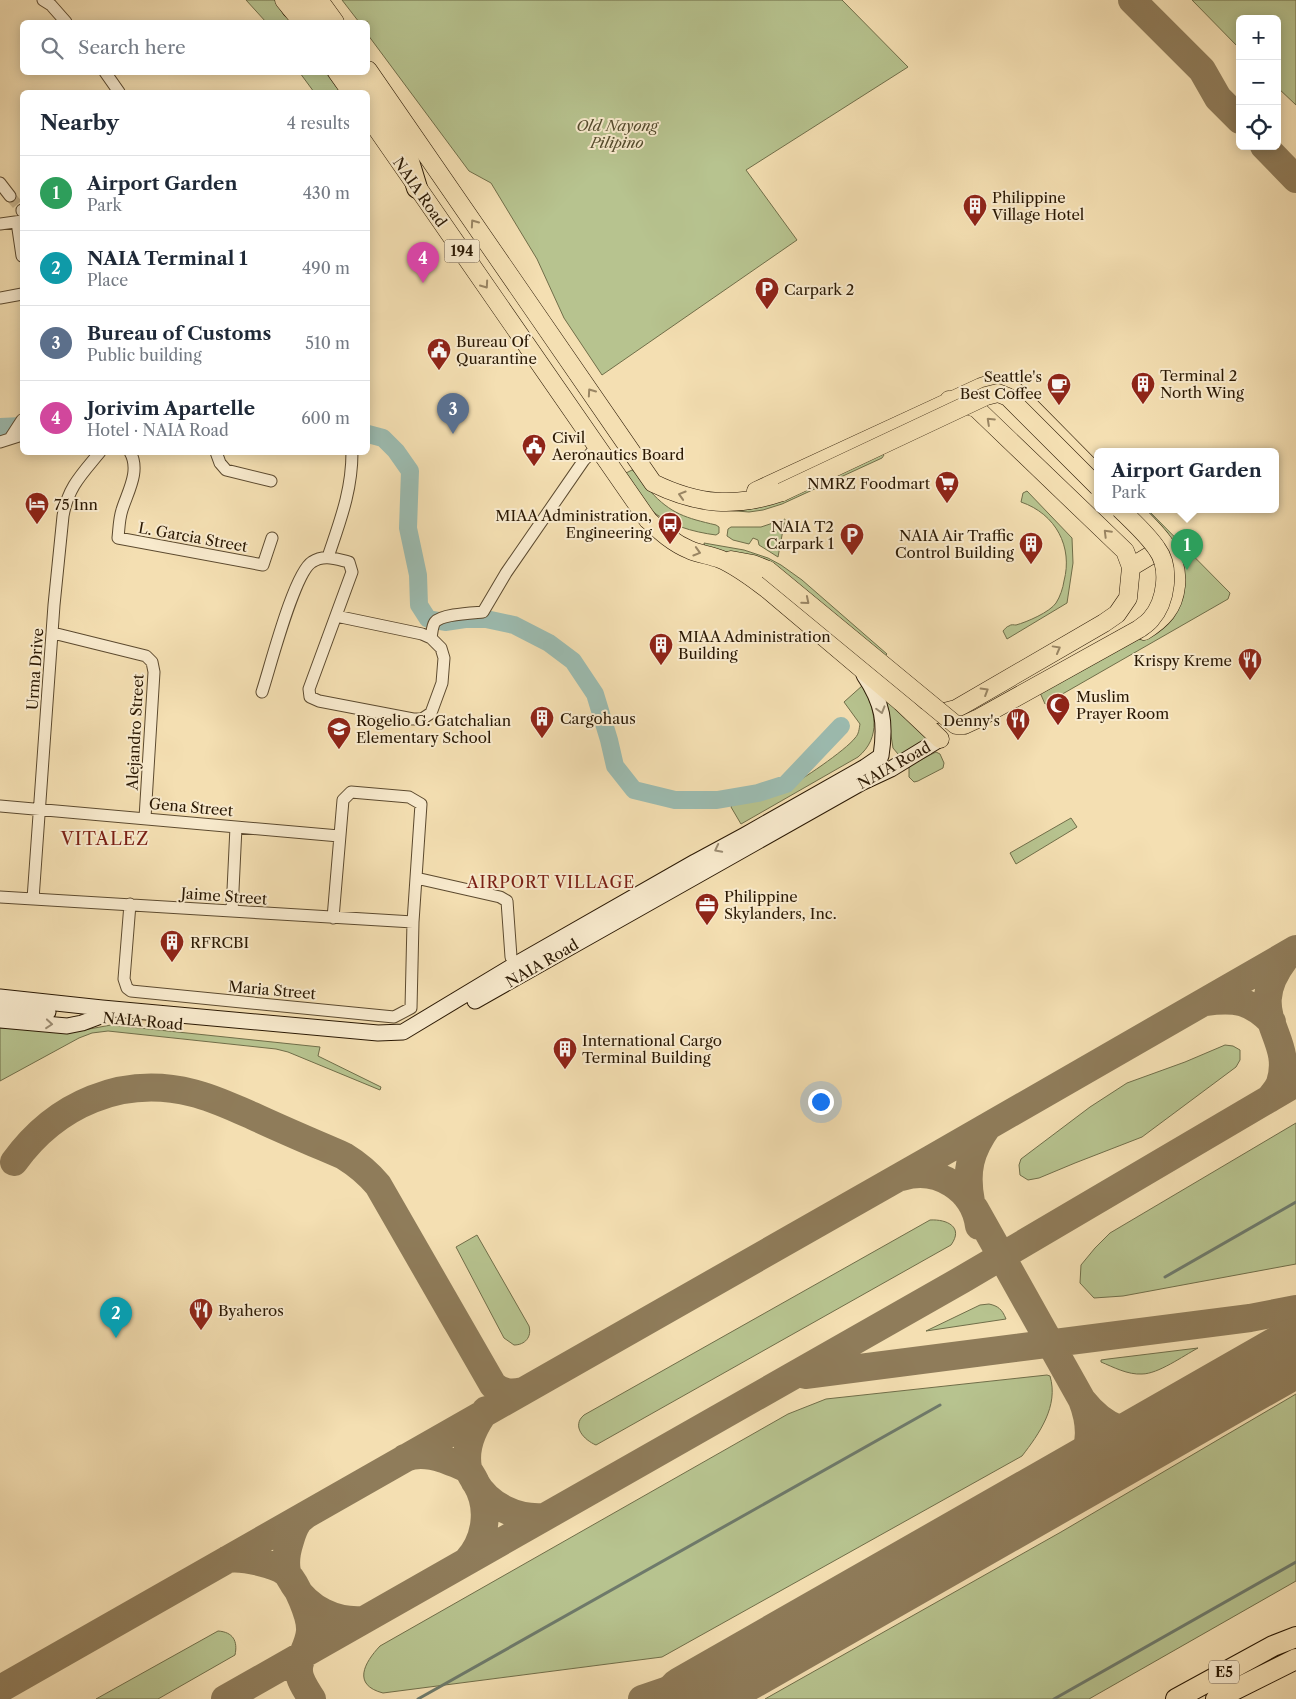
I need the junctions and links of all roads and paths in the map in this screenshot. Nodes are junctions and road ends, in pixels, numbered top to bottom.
1 (43, 0) edge
2 (319, 0) edge
3 (294, 6) edge
4 (64, 20) edge
5 (318, 20) edge
6 (333, 20) edge
7 (370, 73) edge
8 (106, 75) edge
9 (339, 75) edge
10 (355, 75) edge
11 (118, 90) edge
12 (350, 90) edge
13 (365, 90) edge
14 (370, 97) edge
15 (370, 119) edge
16 (0, 183) edge
17 (417, 188) junction
18 (10, 196) tunnel mouth
19 (20, 216) edge
20 (0, 224) edge
21 (20, 294) edge
22 (0, 298) edge
23 (949, 400) junction
24 (598, 447) junction
25 (1075, 452) junction
26 (97, 455) edge
27 (131, 455) edge
28 (217, 455) edge
29 (352, 455) edge
30 (635, 456) junction
31 (614, 471) junction
32 (1094, 471) edge
33 (1047, 476) junction
34 (271, 481) dead end
35 (1094, 483) edge
36 (712, 501) junction
37 (1124, 513) edge
38 (1136, 513) edge
39 (272, 538) dead end
40 (1166, 546) junction
41 (328, 557) junction
42 (721, 559) junction
43 (1131, 567) junction
44 (336, 616) junction
45 (1104, 623) junction
46 (53, 633) junction
47 (431, 638) junction
48 (1106, 651) junction
49 (861, 670) junction
50 (1004, 680) junction
51 (262, 692) dead end
52 (1016, 700) junction
53 (956, 709) junction
54 (912, 712) junction
55 (940, 739) junction
56 (0, 806) edge
57 (40, 809) junction
58 (145, 818) junction
59 (236, 827) junction
60 (339, 836) junction
61 (416, 878) junction
62 (0, 897) edge
63 (33, 899) junction
64 (130, 904) junction
65 (232, 912) junction
66 (334, 918) junction
67 (413, 922) junction
68 (511, 957) dead end
69 (0, 997) edge
70 (0, 1008) edge
71 (98, 1017) junction
72 (0, 1020) edge
73 (1296, 1637) edge
74 (1296, 1659) edge
75 (1176, 1699) edge
76 (1216, 1699) edge

1 - 4 street
2 - 6 main road
3 - 5 highway
30 -> 7 main road, NAIA Road / 194
8 - 11 street
9 - 12 main road
10 - 13 highway
14 - 17 highway
15 - 17 main road, NAIA Road / 194
16 - 18 street
17 -> 24 main road, NAIA Road / 194
19 - 20 street
21 - 22 street
23 - 25 main road
33 -> 23 main road
23 - 36 main road
24 - 31 main road, NAIA Road / 194
24 - 47 street
25 - 32 main road
25 - 33 main road
26 - 46 street, Urma Drive
27 - 39 street, L. Garcia Street
28 - 34 street
29 - 41 street
30 - 31 main road
36 -> 30 main road, NAIA Road / 194
31 -> 42 main road, NAIA Road / 194
43 -> 33 main road
35 - 36 main road, NAIA Road, bridge
42 -> 37 main road, bridge
38 - 40 main road
40 - 43 main road
40 - 48 main road
41 - 44 street
41 - 51 street
42 - 49 main road, NAIA Road
43 - 45 main road
44 - 47 street
44 - 47 street
45 - 48 main road
50 -> 45 main road
46 - 57 street, Urma Drive
46 - 58 street, Alejandro Street
48 - 52 main road
49 - 54 main road, NAIA Road
49 -> 69 street, NAIA Road
50 - 52 main road
53 -> 50 main road
52 - 55 main road
53 - 54 main road
53 - 55 main road
54 - 55 main road, NAIA Road
55 - 71 street, NAIA Road
56 - 57 street, Gena Street
57 - 58 street, Gena Street
57 - 63 street, Urma Drive
58 - 59 street, Gena Street
59 - 60 street, Gena Street
59 - 65 street
60 - 61 street
60 - 66 street
61 - 67 street
61 - 68 street
62 - 63 street, Jaime Street
63 - 64 street, Jaime Street
64 - 65 street, Jaime Street
64 - 67 street, Maria Street
65 - 66 street, Jaime Street
66 - 67 street, Jaime Street
70 - 71 street, NAIA Road
72 -> 71 street
73 - 75 highway, E5
74 - 76 highway, E5

